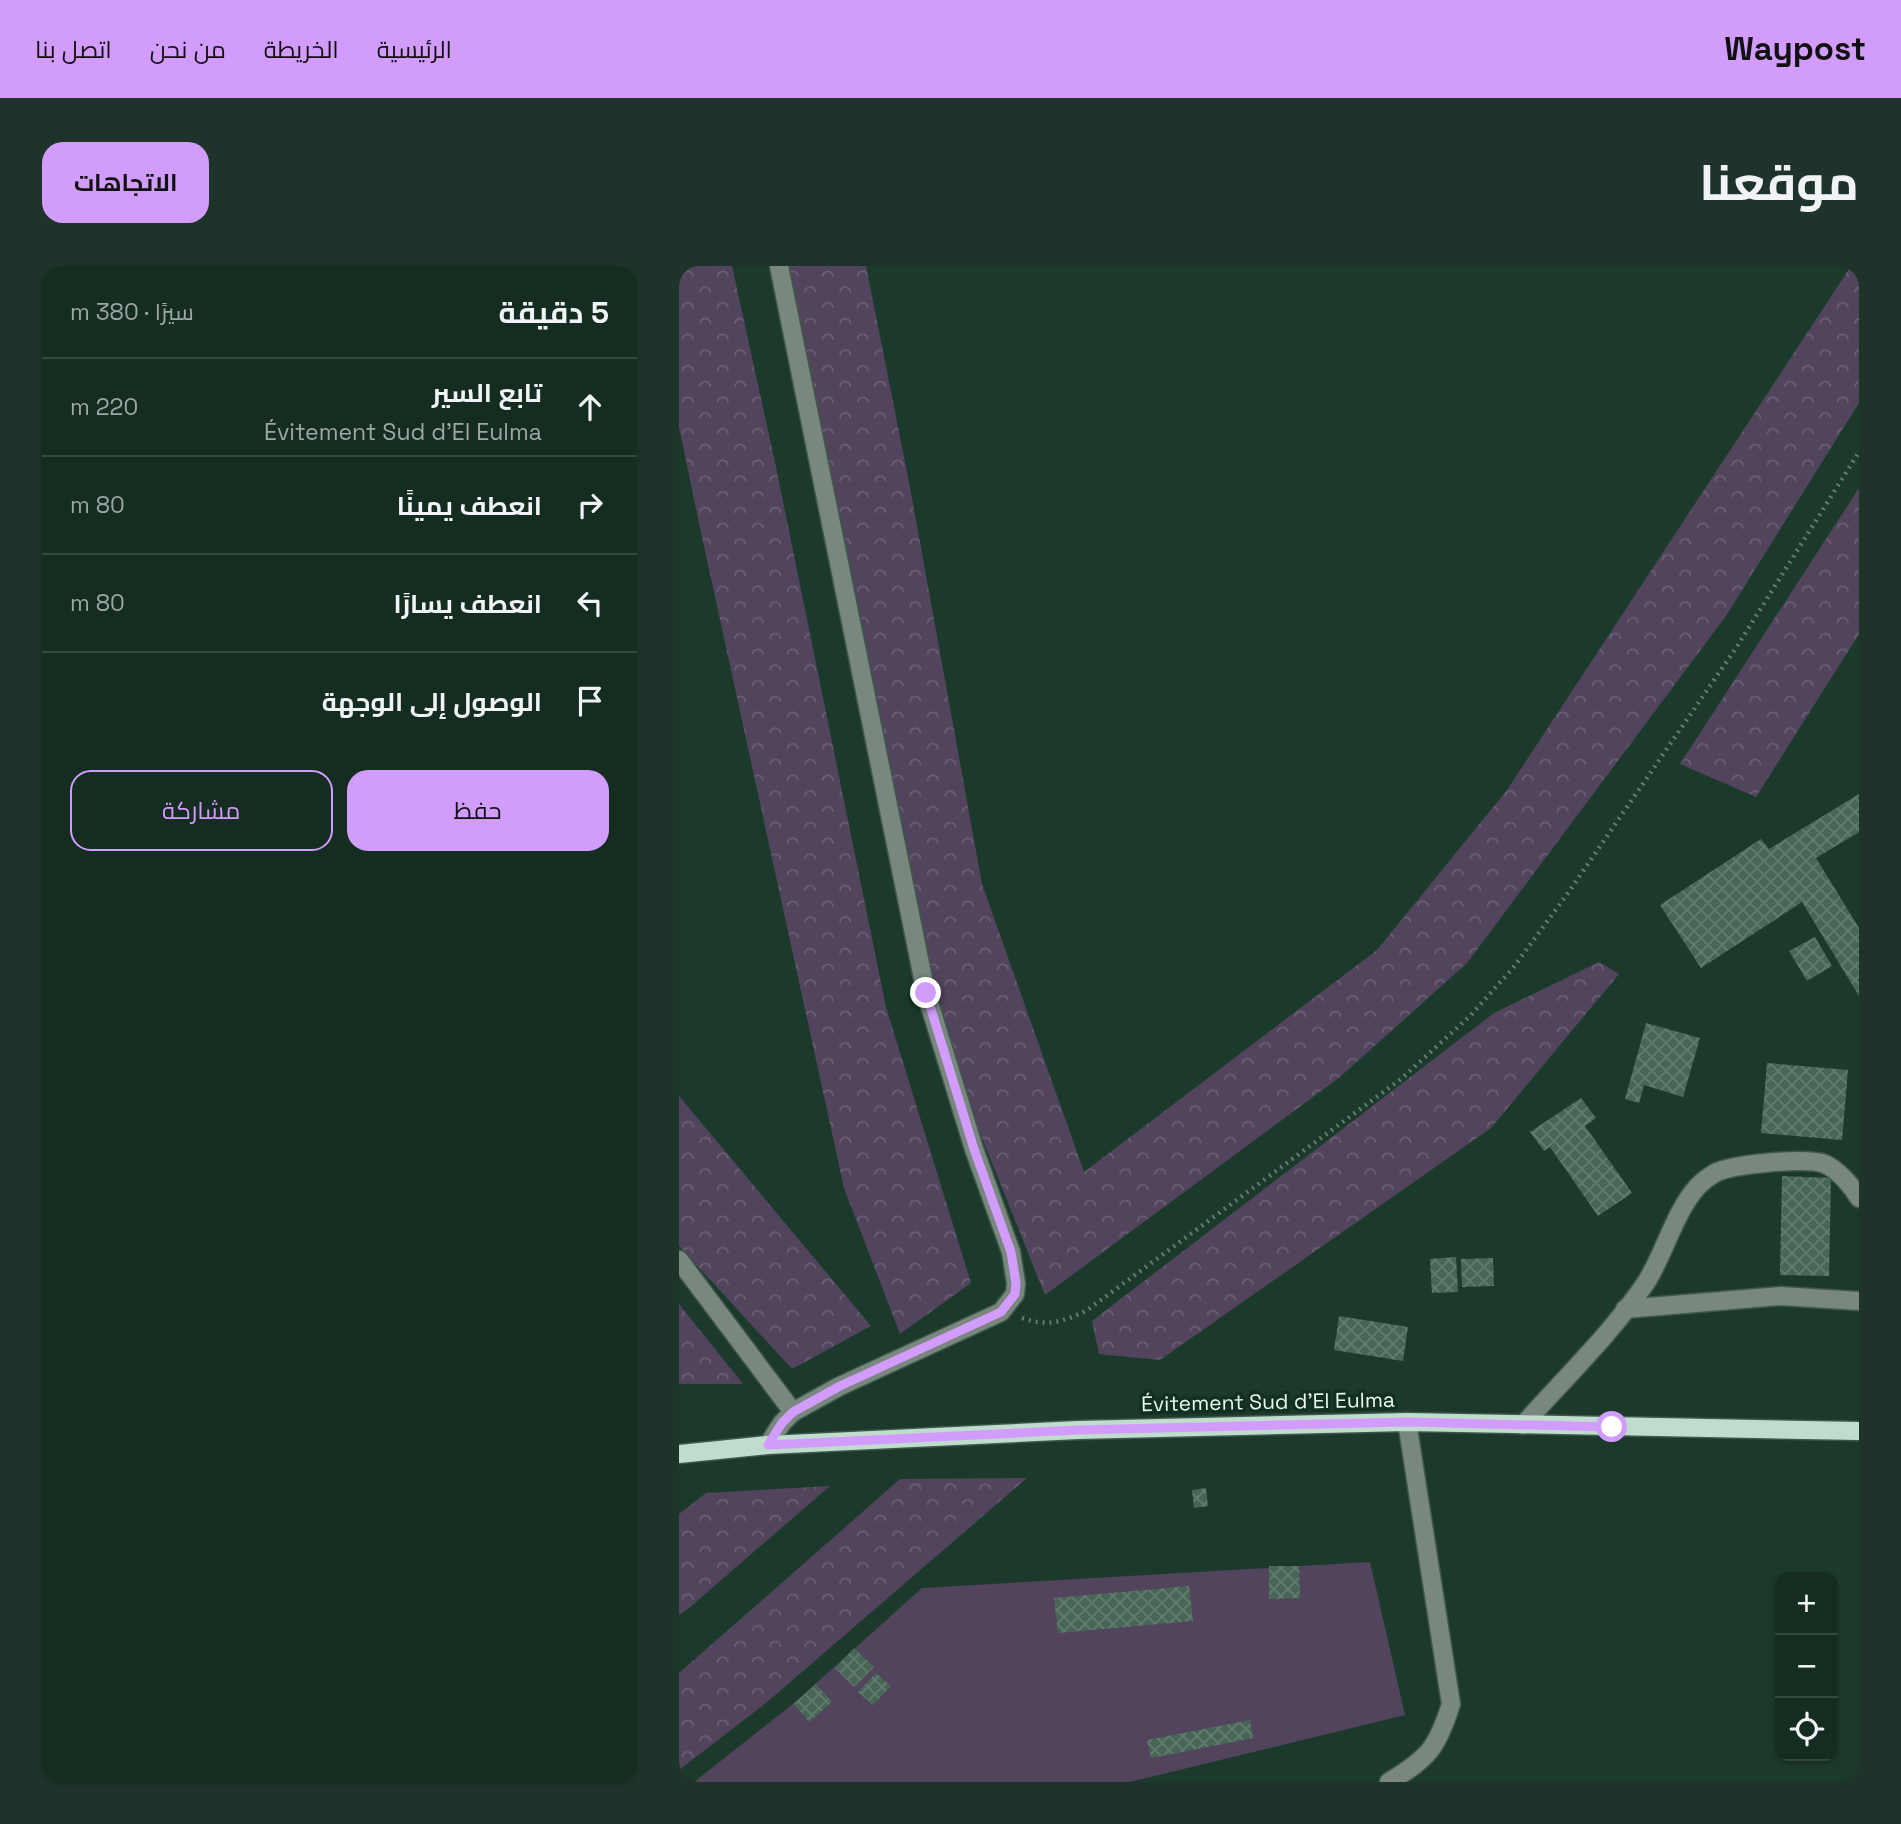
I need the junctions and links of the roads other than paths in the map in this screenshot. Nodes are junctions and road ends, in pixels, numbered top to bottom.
1 (779, 266) edge
2 (1859, 1198) edge
3 (679, 1260) edge
4 (1859, 1301) edge
5 (1625, 1309) junction
6 (793, 1412) junction
7 (1407, 1422) junction
8 (1523, 1425) junction
9 (1859, 1431) edge
10 (768, 1445) junction
11 (679, 1454) edge
12 (1389, 1782) edge

1 - 6 street
2 - 5 street
3 - 6 street
4 - 5 street
5 - 8 street
6 - 10 street
7 - 8 main road, Évitement Sud d'El Eulma
7 - 10 main road, Évitement Sud d'El Eulma
7 - 12 street
8 - 9 main road, Évitement Sud d'El Eulma
10 - 11 main road, Évitement Sud d'El Eulma

